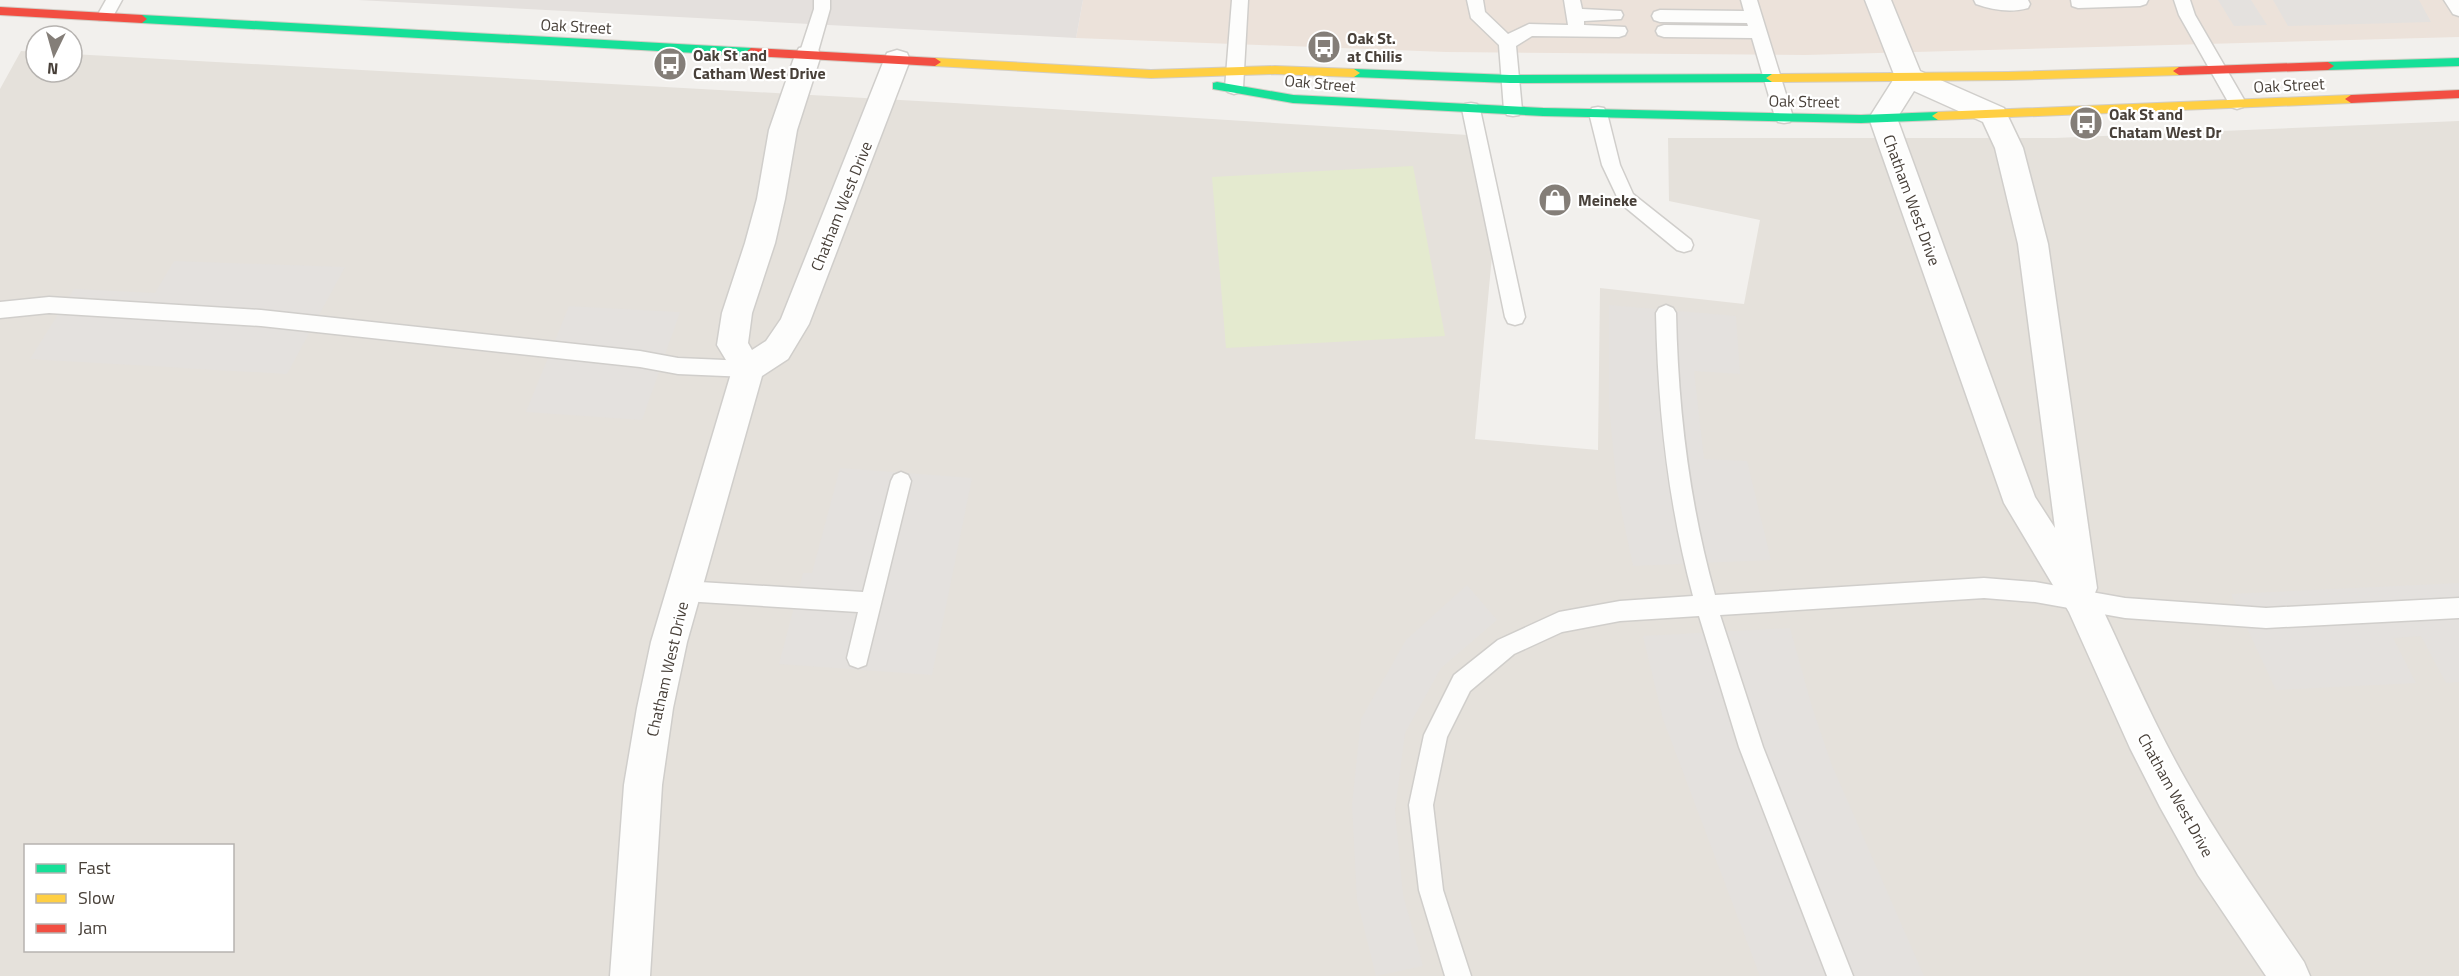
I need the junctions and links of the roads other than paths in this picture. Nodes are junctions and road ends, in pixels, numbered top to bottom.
1 (114, 0) edge
2 (822, 0) edge
3 (1240, 0) edge
4 (1476, 0) edge
5 (1878, 0) edge
6 (1982, 0) edge
7 (2140, 0) edge
8 (2452, 0) edge
9 (2078, 2) dead end
10 (2022, 4) dead end
11 (2184, 8) edge
12 (2459, 10) edge
13 (0, 11) edge
14 (1575, 15) edge
15 (105, 16) junction
16 (1754, 16) edge
17 (1617, 23) dead end
18 (1662, 23) dead end
19 (1507, 43) junction
20 (808, 55) junction
21 (897, 60) junction
22 (2459, 62) edge
23 (2217, 69) junction
24 (1237, 71) junction
25 (1150, 74) junction
26 (1909, 77) junction
27 (1772, 78) junction
28 (1510, 79) junction
29 (1234, 89) junction
30 (2459, 94) edge
31 (2237, 104) junction
32 (1471, 109) junction
33 (1513, 110) junction
34 (1598, 113) junction
35 (1994, 115) junction
36 (1784, 117) junction
37 (1884, 118) junction
38 (1684, 245) dead end
39 (0, 310) edge
40 (1666, 313) dead end
41 (1515, 317) dead end
42 (748, 369) junction
43 (901, 481) dead end
44 (684, 591) junction
45 (2082, 602) junction
46 (871, 603) junction
47 (1706, 606) junction
48 (2459, 608) edge
49 (858, 658) dead end
50 (630, 976) edge
51 (1458, 976) edge
52 (1840, 976) edge
53 (2290, 976) edge

1 - 15 lane
2 - 20 lane
3 - 24 lane
4 - 19 lane
5 - 26 street
6 - 10 lane
7 - 9 lane
8 - 12 lane
11 - 23 lane
13 - 15 main road, Oak Street
14 - 17 lane
14 - 19 lane
15 - 20 main road, Oak Street
16 - 18 lane
16 - 27 lane
19 - 28 lane
20 - 21 main road, Oak Street
20 - 42 street
21 - 25 main road, Oak Street
21 - 42 street, Chatham West Drive
22 - 23 main road, Oak Street
23 - 26 main road, Oak Street
23 - 31 lane
24 - 25 main road, Oak Street
24 - 28 main road, Oak Street
24 - 29 lane
25 - 29 main road, Oak Street
26 - 27 main road, Oak Street
26 - 35 street
26 - 37 street, Chatham West Drive
27 - 28 main road, Oak Street
27 - 36 lane
28 - 33 lane
29 - 32 main road, Oak Street
30 - 31 main road, Oak Street
31 - 35 main road, Oak Street
32 - 33 main road, Oak Street
32 - 41 lane
33 - 34 main road, Oak Street
34 - 36 main road, Oak Street
34 - 38 lane
35 - 37 main road, Oak Street
35 - 45 street, Chatham West Drive
36 - 37 main road, Oak Street
37 - 45 street, Chatham West Drive
39 - 42 lane
40 - 47 lane
42 - 44 street, Chatham West Drive
43 - 46 lane
44 - 46 lane
44 - 50 street, Chatham West Drive
45 - 47 lane
45 - 48 lane
45 - 53 street, Chatham West Drive
46 - 49 lane
47 - 51 lane
47 - 52 lane

